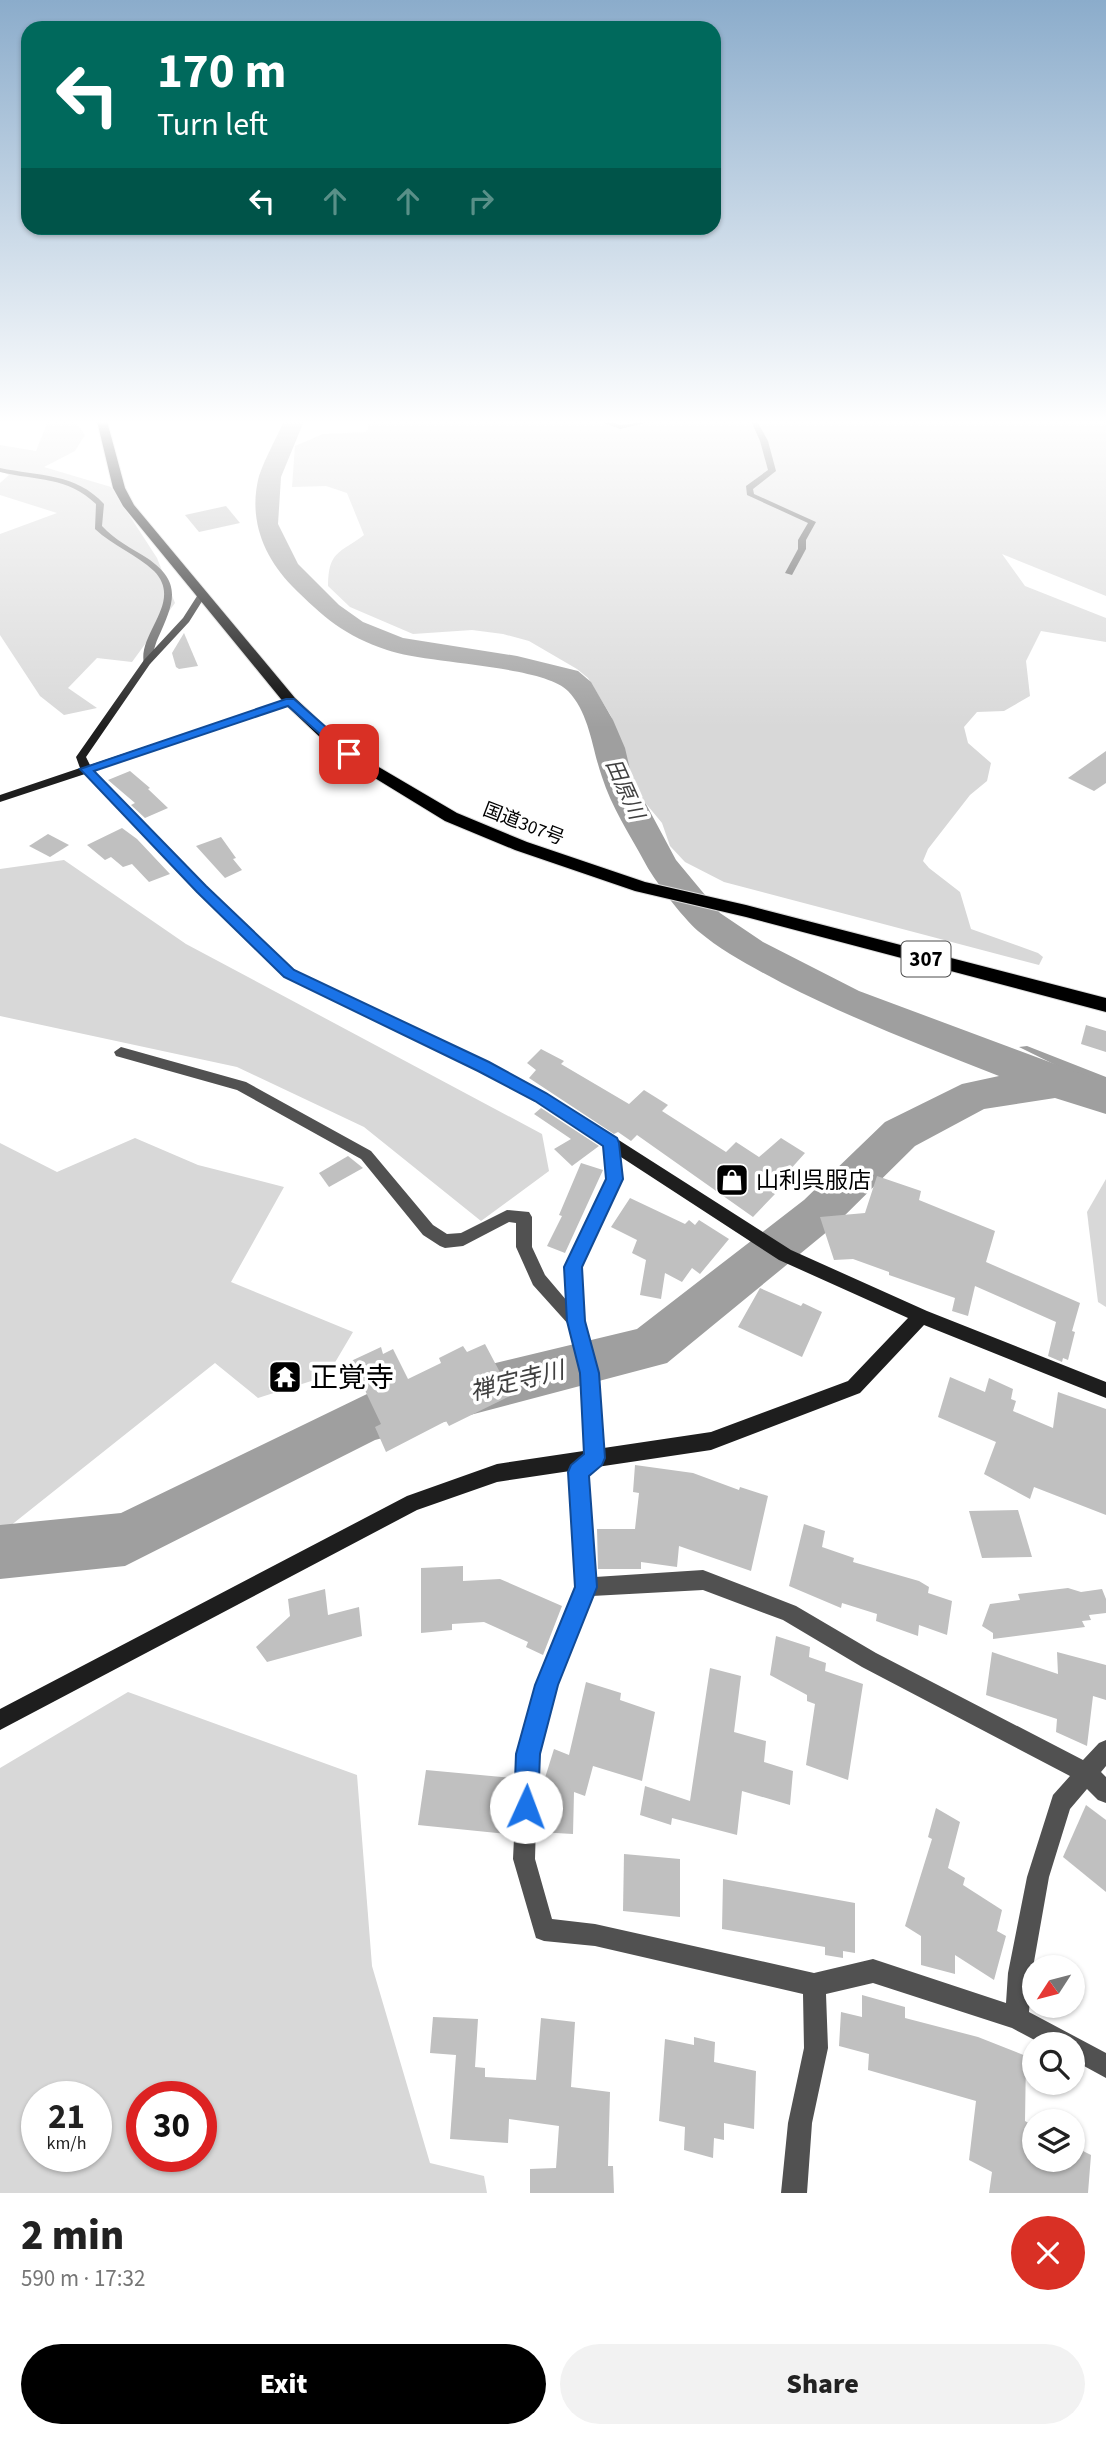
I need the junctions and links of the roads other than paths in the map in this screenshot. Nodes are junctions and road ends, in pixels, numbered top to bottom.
1 (98, 523) edge
2 (143, 523) edge
3 (812, 523) edge
4 (789, 573) dead end
5 (202, 595) junction
6 (146, 662) junction
7 (290, 701) junction
8 (86, 769) junction
9 (0, 799) edge
10 (1106, 1005) edge
11 (121, 1052) dead end
12 (611, 1143) junction
13 (921, 1316) junction
14 (576, 1321) junction
15 (1106, 1390) edge
16 (595, 1458) junction
17 (586, 1587) junction
18 (0, 1720) edge
19 (1106, 1750) edge
20 (1086, 1773) junction
21 (1106, 1792) edge
22 (814, 1985) junction
23 (1017, 2018) junction
24 (1044, 2032) edge
25 (1085, 2054) edge
26 (1106, 2066) edge
27 (794, 2193) edge

1 - 6 street
2 - 5 highway, 国道307号 / 307
3 - 4 street
5 - 6 street
5 - 7 highway, 国道307号 / 307
6 - 8 street
7 - 8 street
7 - 10 highway, 国道307号 / 307
8 - 9 street
8 - 12 street
11 - 14 street
12 - 13 street
12 - 14 street
13 - 15 street
13 - 16 street
14 - 16 street
16 - 17 street
16 - 18 street
17 - 20 street
17 - 22 street
19 - 20 street
20 - 21 street
20 - 23 street
22 - 23 street
22 - 27 street
23 - 24 street
25 - 26 street

